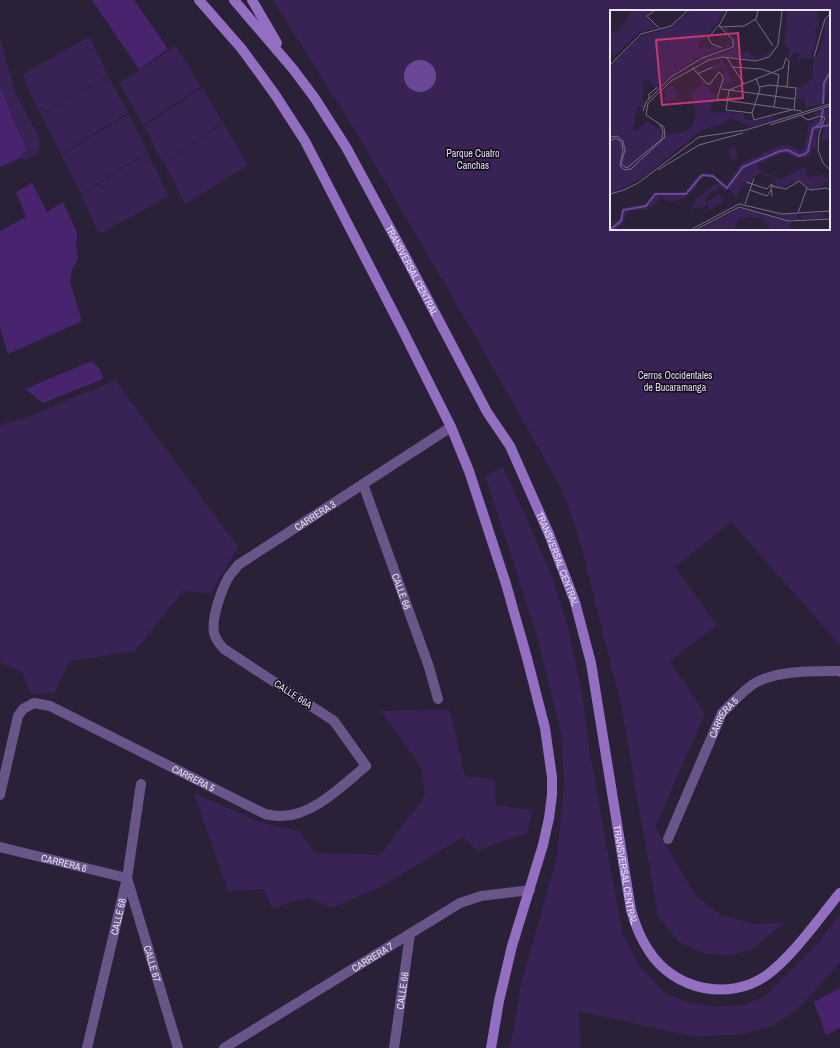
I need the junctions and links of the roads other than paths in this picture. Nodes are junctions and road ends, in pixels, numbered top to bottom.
1 (199, 0) edge
2 (234, 0) edge
3 (252, 0) edge
4 (293, 69) junction
5 (451, 427) junction
6 (363, 484) junction
7 (214, 631) joint
8 (839, 671) edge
9 (438, 699) dead end
10 (366, 766) joint
11 (141, 784) dead end
12 (0, 795) edge
13 (668, 839) dead end
14 (0, 847) edge
15 (127, 878) junction
16 (530, 890) junction
17 (840, 893) edge
18 (410, 934) junction
19 (87, 1048) edge
20 (178, 1048) edge
21 (224, 1048) edge
22 (394, 1048) edge
23 (491, 1048) edge

1 - 5 main road
2 - 4 main road, TRANSVERSAL CENTRAL
3 - 4 main road
4 - 17 main road, TRANSVERSAL CENTRAL
5 - 6 street, CARRERA 3
5 - 16 main road
6 - 7 street, CARRERA 3
6 - 9 street, CALLE 66
7 - 10 street, CALLE 66A
8 - 13 street, CARRERA 5
10 - 12 street, CARRERA 5
11 - 15 street, CALLE 68
14 - 15 street, CARRERA 6
15 - 19 street, CALLE 68
15 - 20 street, CALLE 67
16 - 18 street, CARRERA 7
16 - 23 main road
18 - 21 street, CARRERA 7
18 - 22 street, CALLE 66

